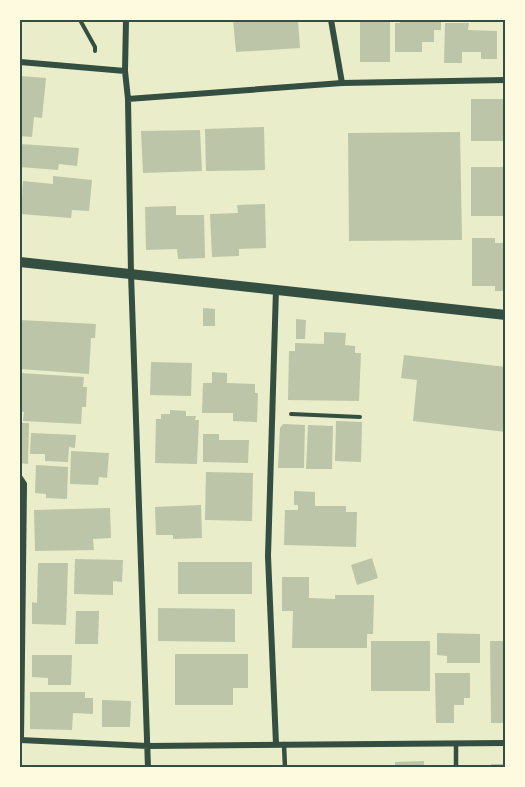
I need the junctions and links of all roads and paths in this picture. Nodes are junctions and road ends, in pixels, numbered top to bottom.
1 (80, 20) edge
2 (126, 20) edge
3 (331, 20) edge
4 (20, 62) edge
5 (95, 68) junction
6 (125, 71) junction
7 (506, 80) edge
8 (342, 83) junction
9 (128, 99) junction
10 (20, 262) edge
11 (131, 274) junction
12 (276, 289) junction
13 (506, 315) edge
14 (272, 414) junction
15 (360, 417) dead end
16 (20, 478) edge
17 (20, 740) edge
18 (506, 742) edge
19 (456, 743) junction
20 (276, 744) junction
21 (284, 744) junction
22 (148, 746) junction
23 (148, 768) edge
24 (285, 768) edge
25 (456, 768) edge

1 - 5 path
2 - 6 street
3 - 8 street
4 - 5 street
5 - 6 street
6 - 9 street
7 - 8 street
8 - 9 street
9 - 11 street
10 - 11 street
11 - 12 street
11 - 22 street
12 - 13 street
12 - 14 street
14 - 15 path
14 - 20 street
16 - 17 street
17 - 22 street
18 - 19 street
19 - 21 street
19 - 25 lane
20 - 21 street
20 - 22 street
21 - 24 lane
22 - 23 street

